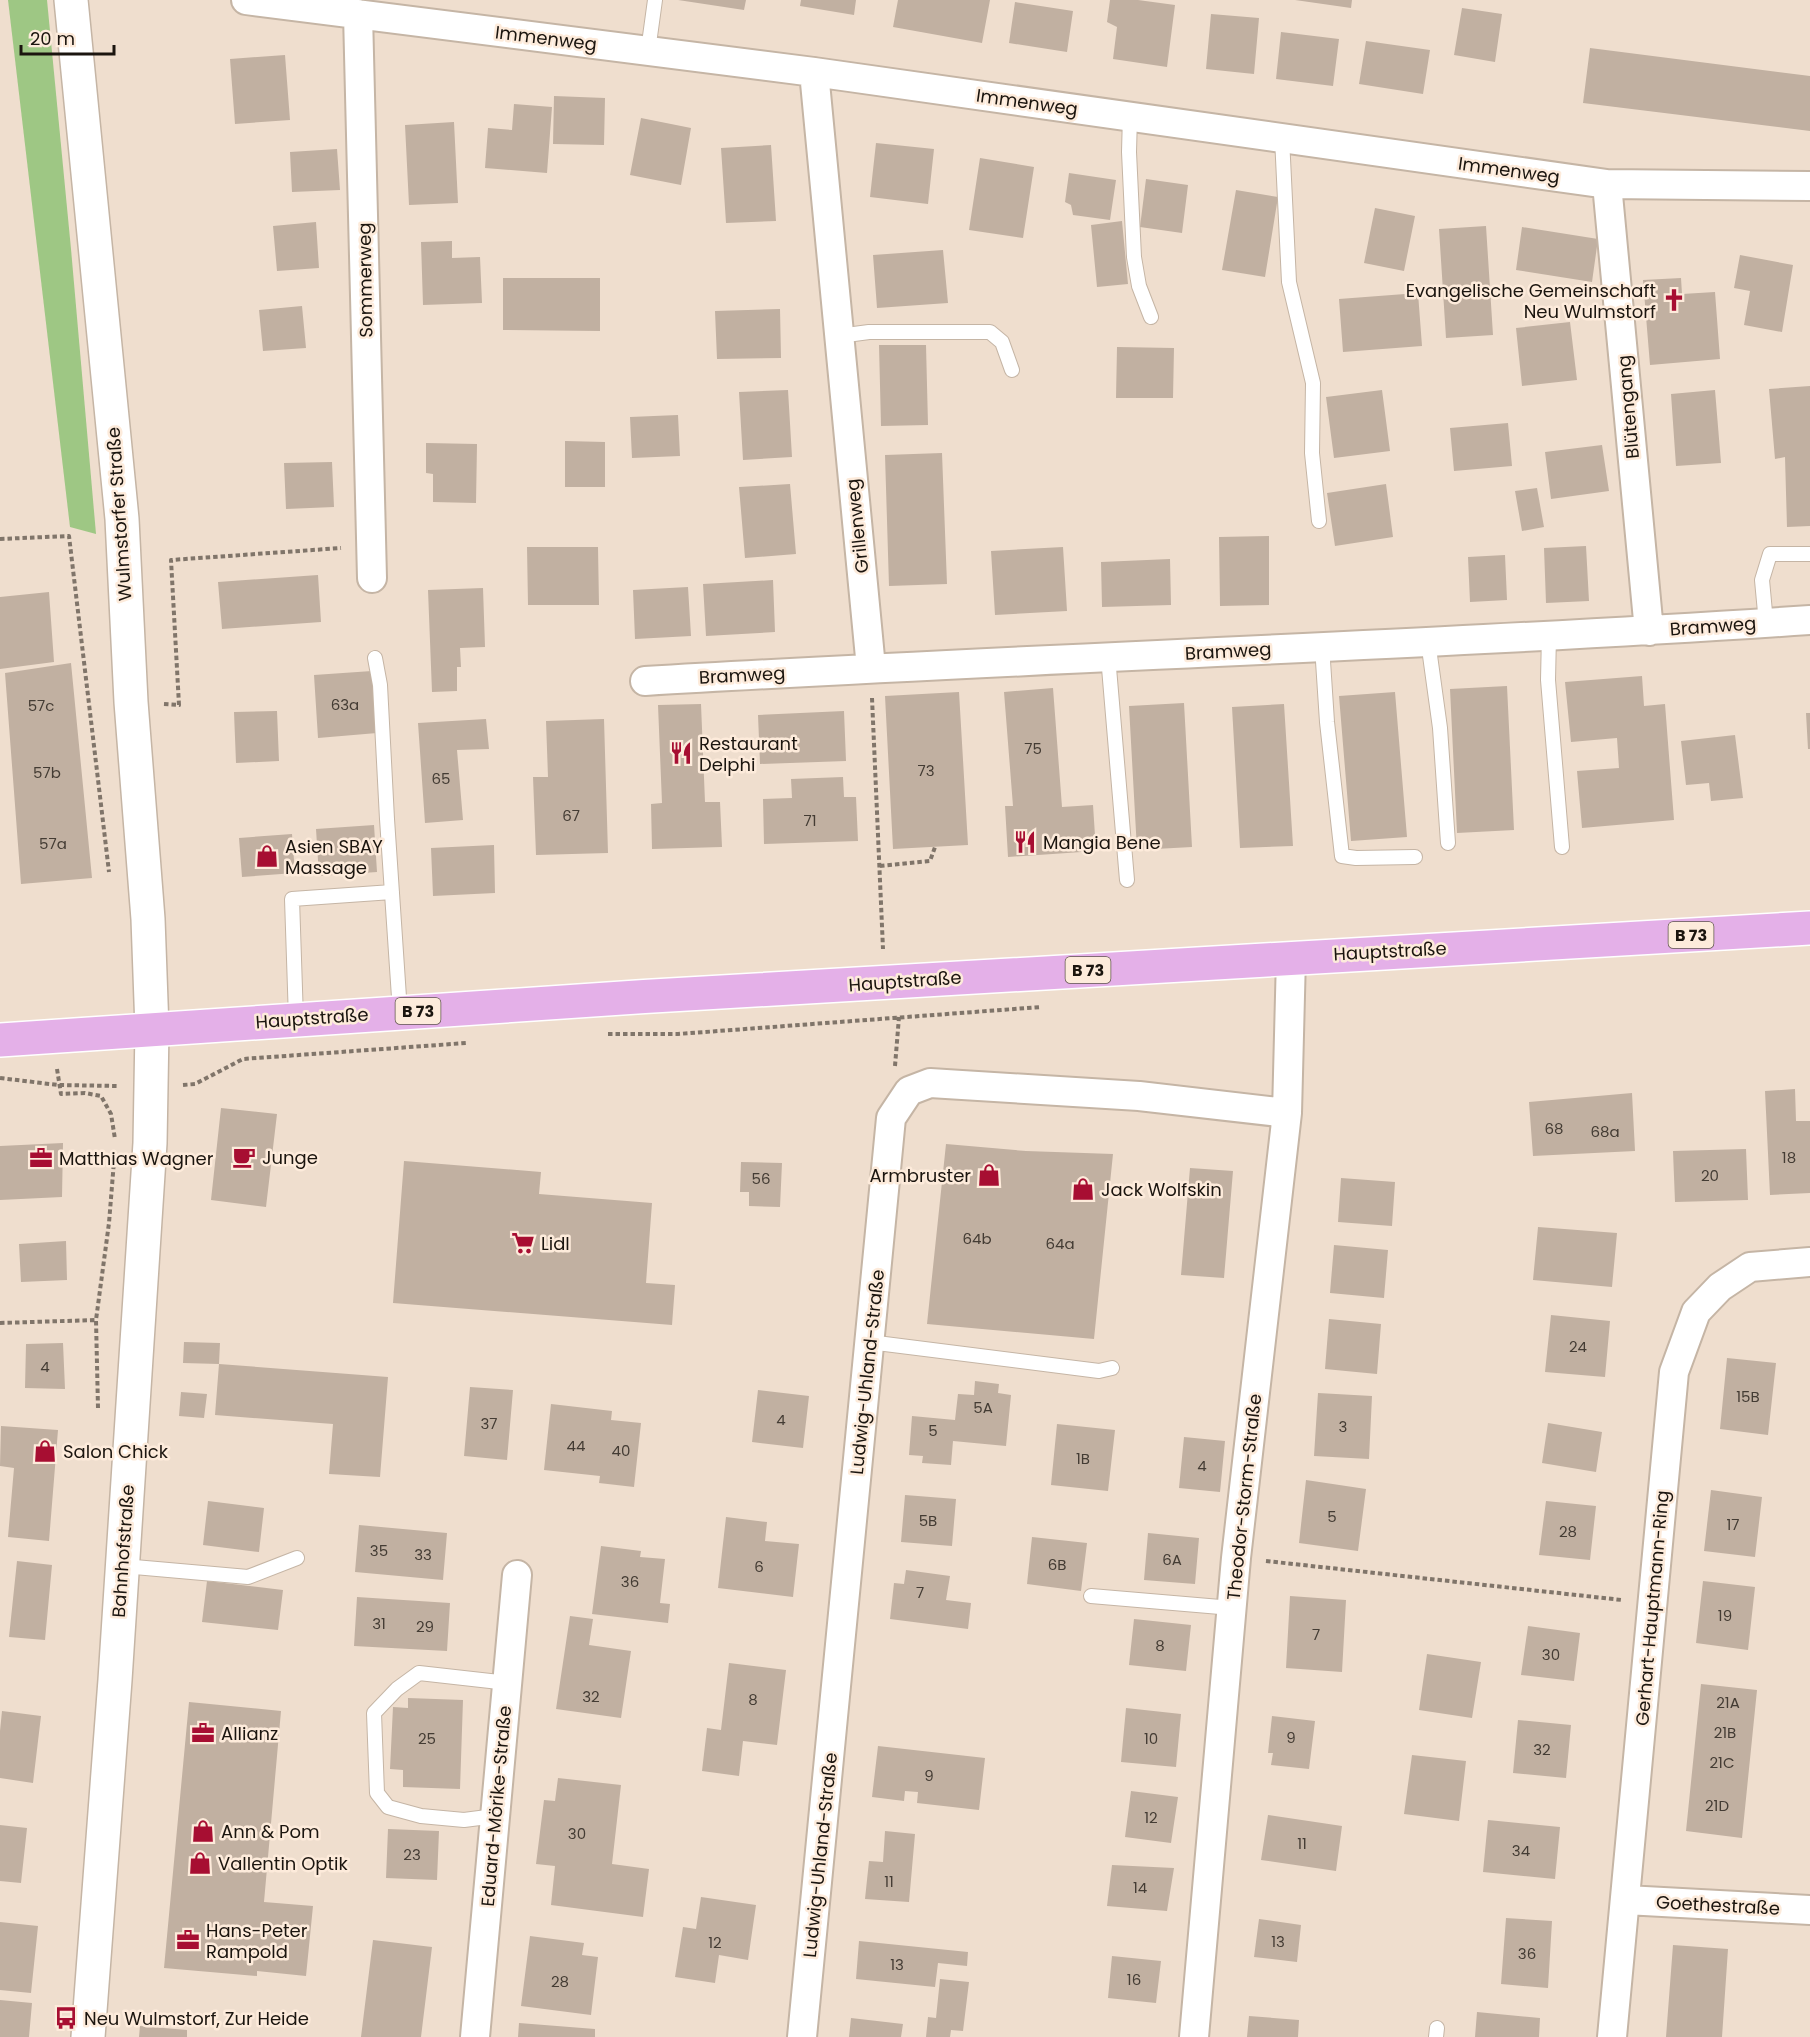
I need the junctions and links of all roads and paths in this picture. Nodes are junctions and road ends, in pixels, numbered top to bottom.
1 (71, 0) edge
2 (246, 0) edge
3 (655, 0) edge
4 (393, 9) edge
5 (358, 14) junction
6 (648, 51) junction
7 (814, 72) junction
8 (1130, 117) junction
9 (1282, 138) junction
10 (1607, 184) junction
11 (1810, 186) edge
12 (1151, 317) dead end
13 (839, 336) junction
14 (1012, 370) dead end
15 (1319, 521) dead end
16 (0, 539) edge
17 (371, 546) junction
18 (1810, 554) edge
19 (372, 578) dead end
20 (1810, 620) edge
21 (1766, 623) junction
22 (1649, 631) junction
23 (1549, 635) junction
24 (1428, 641) junction
25 (1322, 646) junction
26 (1108, 656) junction
27 (375, 658) dead end
28 (871, 668) junction
29 (645, 681) dead end
30 (131, 702) junction
31 (1448, 843) dead end
32 (934, 847) dead end
33 (1563, 847) dead end
34 (1415, 857) dead end
35 (880, 866) junction
36 (110, 876) dead end
37 (1127, 880) dead end
38 (392, 892) junction
39 (1810, 928) edge
40 (1291, 957) junction
41 (893, 982) junction
42 (1041, 1007) dead end
43 (400, 1012) junction
44 (899, 1018) junction
45 (296, 1019) junction
46 (152, 1029) junction
47 (598, 1034) dead end
48 (55, 1036) junction
49 (0, 1040) edge
50 (474, 1043) dead end
51 (0, 1078) edge
52 (58, 1085) junction
53 (151, 1087) junction
54 (1287, 1113) junction
55 (111, 1114) dead end
56 (891, 1118) junction
57 (1810, 1262) edge
58 (96, 1320) dead end
59 (0, 1323) edge
60 (869, 1342) junction
61 (1112, 1368) dead end
62 (297, 1558) dead end
63 (1236, 1558) junction
64 (122, 1566) junction
65 (517, 1575) dead end
66 (1090, 1596) dead end
67 (1653, 1604) junction
68 (1232, 1608) junction
69 (508, 1683) junction
70 (495, 1816) junction
71 (1626, 1900) junction
72 (1810, 1910) edge
73 (88, 2037) edge
74 (475, 2037) edge
75 (802, 2037) edge
76 (1194, 2037) edge
77 (1612, 2037) edge

1 - 30 main road, Wulmstorfer Straße
2 - 5 street, Immenweg
3 - 6 lane
4 - 5 street, Immenweg
4 - 6 street, Immenweg
5 - 17 street, Sommerweg
6 - 7 street, Immenweg
7 - 8 street, Immenweg
7 - 13 street, Grillenweg
8 - 9 street, Immenweg
8 - 12 lane
9 - 10 street, Immenweg
9 - 15 lane
10 - 11 street, Immenweg
10 - 22 street, Blütengang
13 - 14 lane
13 - 28 street, Grillenweg
16 - 36 path
17 - 19 street, Sommerweg
17 - 30 path
18 - 21 lane
20 - 21 street, Bramweg
21 - 22 street, Bramweg
22 - 23 street, Bramweg
23 - 24 street, Bramweg
23 - 33 lane
24 - 25 street, Bramweg
24 - 31 lane
25 - 26 street, Bramweg
25 - 34 lane
26 - 28 street, Bramweg
26 - 37 lane
27 - 38 lane
28 - 29 street, Bramweg
28 - 35 path
30 - 46 main road, Wulmstorfer Straße
32 - 35 path
35 - 41 path
38 - 43 lane
38 - 45 lane
39 - 40 main road, Hauptstraße / B 73
40 - 41 main road, Hauptstraße / B 73
40 - 54 street, Theodor-Storm-Straße
41 - 43 main road, Hauptstraße / B 73
41 - 44 path
42 - 44 path
43 - 45 main road, Hauptstraße / B 73
44 - 47 path
44 - 56 path
45 - 46 main road, Hauptstraße / B 73
46 - 48 main road, Hauptstraße / B 73
46 - 53 main road, Bahnhofstraße
48 - 49 main road, Hauptstraße / B 73
48 - 52 path
50 - 53 path
51 - 52 path
52 - 53 path
52 - 55 path
53 - 64 main road, Bahnhofstraße
54 - 56 street, Ludwig-Uhland-Straße
54 - 63 street, Theodor-Storm-Straße
56 - 60 street, Ludwig-Uhland-Straße
57 - 67 street, Gerhart-Hauptmann-Ring
58 - 59 path
60 - 61 lane
60 - 75 street, Ludwig-Uhland-Straße
62 - 64 lane
63 - 67 path
63 - 68 street, Theodor-Storm-Straße
64 - 73 main road, Bahnhofstraße
65 - 69 street, Eduard-Mörike-Straße
66 - 68 lane
67 - 71 street, Gerhart-Hauptmann-Ring
68 - 76 street, Theodor-Storm-Straße
69 - 70 street, Eduard-Mörike-Straße
69 - 70 lane
70 - 74 street, Eduard-Mörike-Straße
71 - 72 street, Goethestraße
71 - 77 street, Gerhart-Hauptmann-Ring

